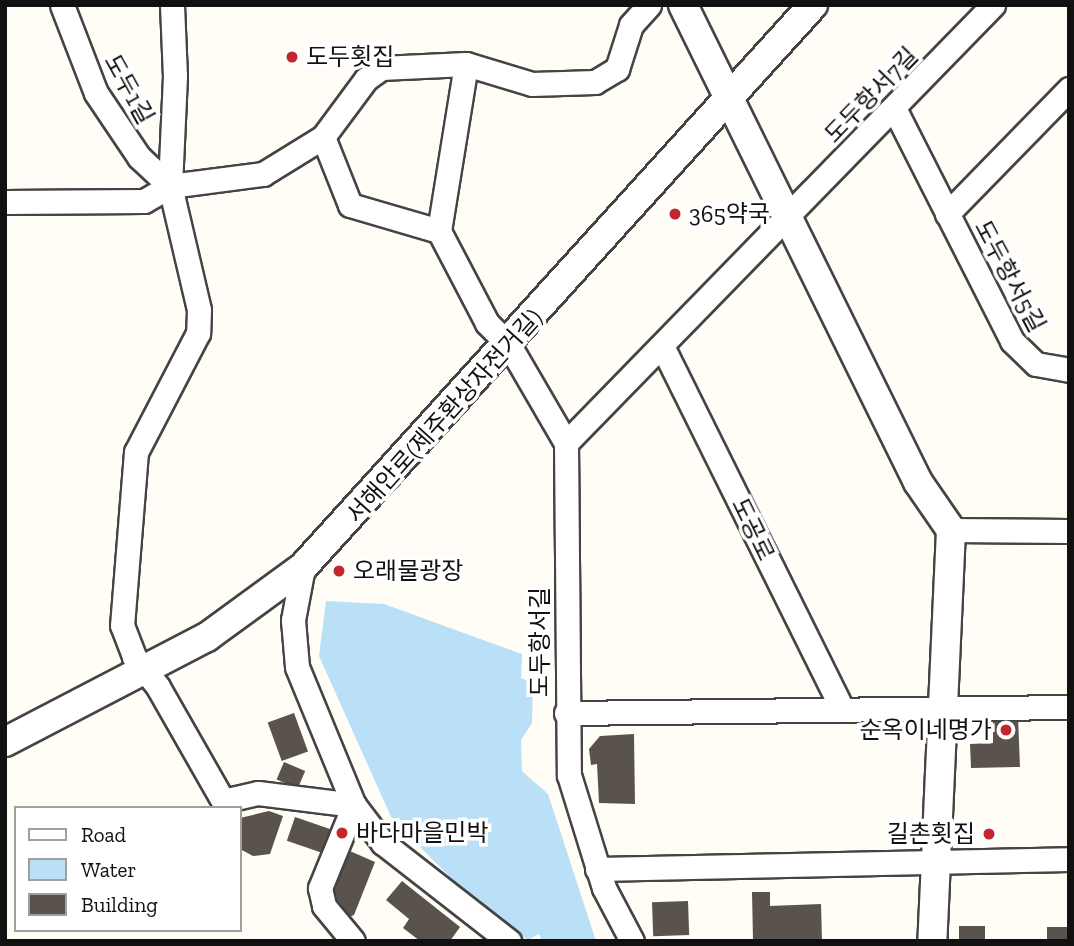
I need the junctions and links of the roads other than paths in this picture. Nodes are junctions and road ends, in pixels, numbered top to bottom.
1 (62, 5) edge
2 (172, 5) edge
3 (649, 5) edge
4 (684, 5) edge
5 (814, 5) edge
6 (993, 5) edge
7 (466, 64) junction
8 (1069, 89) edge
9 (727, 98) junction
10 (895, 110) junction
11 (323, 137) junction
12 (170, 186) junction
13 (5, 202) edge
14 (947, 214) junction
15 (785, 219) junction
16 (439, 231) junction
17 (509, 345) junction
18 (663, 348) junction
19 (1069, 370) edge
20 (566, 443) junction
21 (951, 530) junction
22 (1069, 531) edge
23 (303, 567) junction
24 (147, 672) junction
25 (1069, 707) edge
26 (945, 708) junction
27 (842, 709) junction
28 (566, 712) junction
29 (5, 742) edge
30 (221, 804) edge
31 (354, 805) junction
32 (1069, 859) edge
33 (937, 862) junction
34 (597, 869) junction
35 (353, 941) edge
36 (509, 941) edge
37 (632, 941) edge
38 (932, 941) edge

1 - 12 street, 도두1길
2 - 12 street
3 - 7 street
4 - 9 street
5 - 9 street, 서해안로(제주환상자전거길)
6 - 10 street, 도두항서7길
7 - 11 street
7 - 16 street
8 - 14 street, 도두항서5길
9 - 15 street
9 - 17 street, 서해안로(제주환상자전거길)
10 - 14 street, 도두항서5길
10 - 15 street, 도두항서7길
11 - 12 street
11 - 16 street
12 - 13 street
12 - 24 street
14 - 19 street, 도두항서5길
15 - 18 street
15 - 21 street
16 - 17 street
17 - 20 street
17 - 23 street, 서해안로(제주환상자전거길)
18 - 20 street
18 - 27 street, 도공로
20 - 28 street, 도두항서길
21 - 22 street
21 - 26 street
23 - 24 street, 서해안로(제주환상자전거길)
23 - 31 street
24 - 29 street, 서해안로(제주환상자전거길)
24 - 30 street
25 - 26 street
26 - 27 street
26 - 33 street
27 - 28 street
28 - 34 street, 도두항서길
30 - 31 street
31 - 35 street
31 - 36 street
32 - 33 street
33 - 34 street
33 - 38 street
34 - 37 street, 도두항서길

